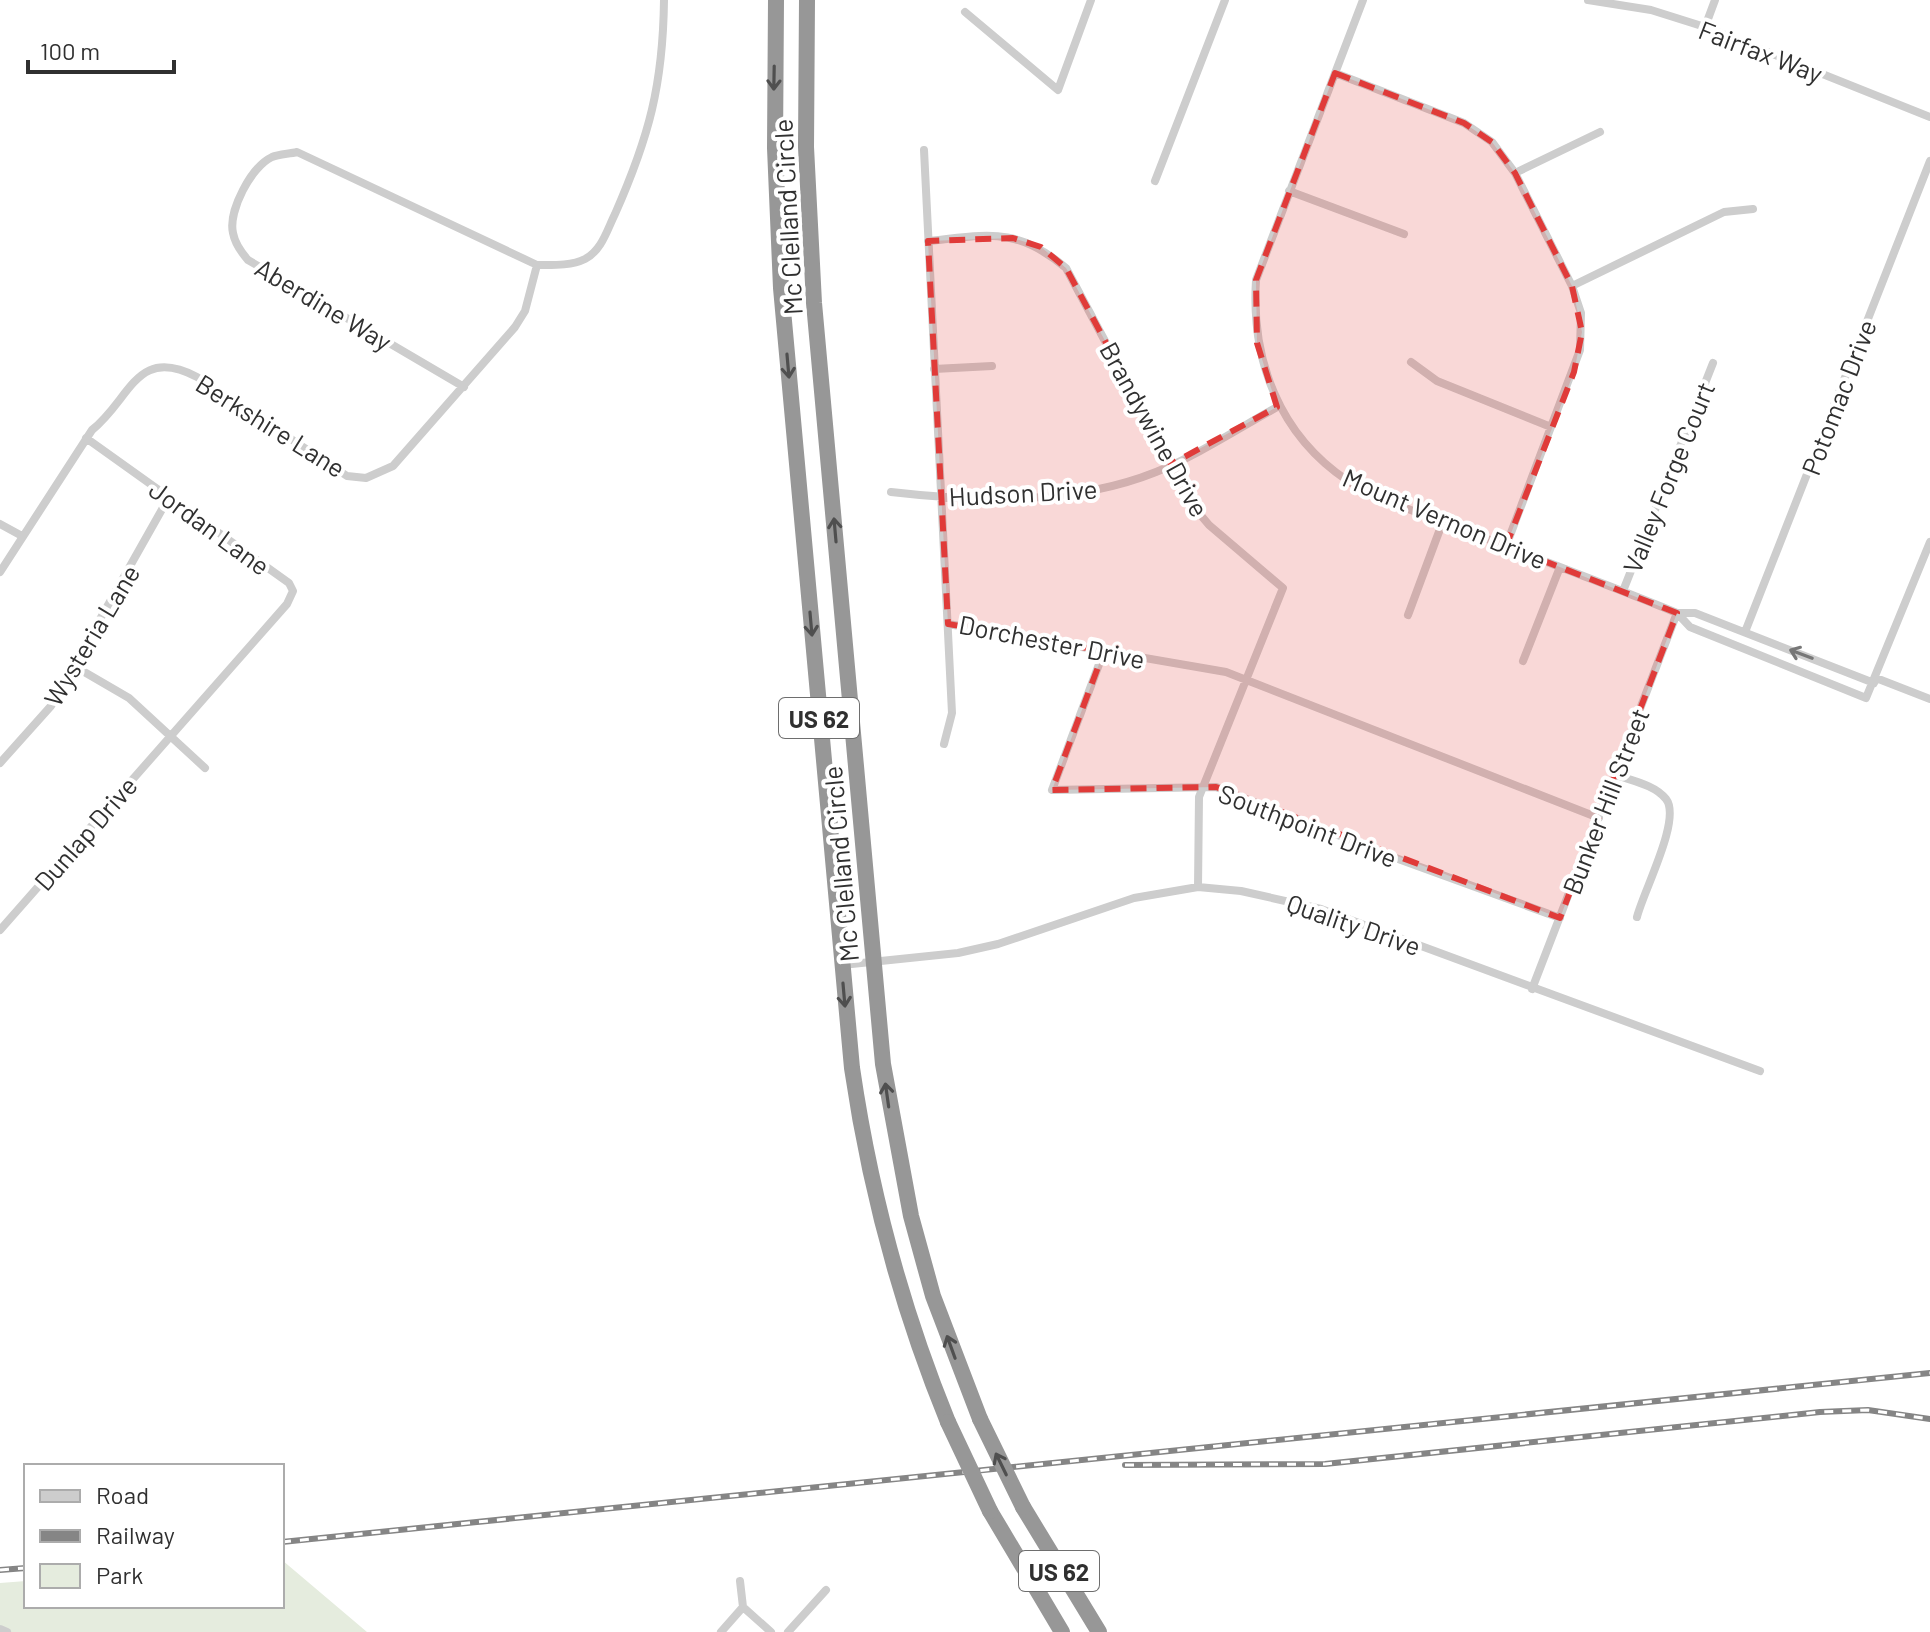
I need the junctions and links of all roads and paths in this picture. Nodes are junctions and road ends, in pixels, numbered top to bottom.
1 (664, 0) edge
2 (776, 0) edge
3 (807, 0) edge
4 (1091, 0) edge
5 (1225, 0) edge
6 (1363, 0) edge
7 (1588, 0) edge
8 (1715, 0) edge
9 (965, 12) dead end
10 (1705, 27) junction
11 (1335, 73) junction
12 (1930, 117) edge
13 (1600, 132) dead end
14 (924, 150) dead end
15 (1930, 161) edge
16 (1515, 173) junction
17 (1155, 181) dead end
18 (1289, 191) junction
19 (1753, 209) dead end
20 (1404, 234) dead end
21 (928, 241) junction
22 (537, 265) junction
23 (1572, 286) junction
24 (1411, 362) dead end
25 (1713, 363) dead end
26 (992, 366) dead end
27 (934, 369) junction
28 (464, 387) junction
29 (1279, 406) junction
30 (1551, 427) junction
31 (86, 438) junction
32 (1171, 464) junction
33 (891, 492) dead end
34 (169, 497) junction
35 (940, 498) junction
36 (1443, 521) junction
37 (0, 524) edge
38 (22, 536) junction
39 (1930, 542) edge
40 (1506, 546) junction
41 (1560, 567) junction
42 (0, 572) edge
43 (1623, 591) junction
44 (1677, 613) junction
45 (1408, 615) dead end
46 (948, 624) junction
47 (1745, 632) junction
48 (1104, 651) junction
49 (1523, 661) dead end
50 (74, 666) junction
51 (1245, 680) junction
52 (1875, 680) junction
53 (1930, 699) edge
54 (170, 737) junction
55 (944, 744) dead end
56 (0, 763) edge
57 (205, 768) dead end
58 (1616, 775) junction
59 (1203, 786) junction
60 (1599, 818) junction
61 (1198, 887) junction
62 (1637, 917) dead end
63 (1560, 918) junction
64 (0, 930) edge
65 (873, 962) junction
66 (842, 965) junction
67 (1532, 989) junction
68 (1760, 1071) dead end
69 (740, 1581) dead end
70 (826, 1590) dead end
71 (743, 1607) junction
72 (0, 1629) edge
73 (7, 1632) edge
74 (721, 1632) edge
75 (771, 1632) edge
76 (788, 1632) edge
77 (1062, 1632) edge
78 (1099, 1632) edge

1 - 22 street
2 -> 66 highway, Mc Clelland Circle / US 62
65 -> 3 highway, Mc Clelland Circle / US 62
4 - 9 street
5 - 17 street
6 - 11 street, Mount Vernon Drive
7 - 10 street, Fairfax Way
8 - 10 street
10 - 12 street, Fairfax Way
11 - 16 street
11 - 18 street, Mount Vernon Drive
13 - 16 street
14 - 21 street, Dorchester Drive
15 - 47 street, Potomac Drive
16 - 23 street
18 - 20 street
18 - 29 street, Mount Vernon Drive
19 - 23 street
21 - 27 street, Dorchester Drive
21 - 32 street, Brandywine Drive
22 - 28 street, Berkshire Lane
22 - 28 street, Aberdine Way
23 - 30 street
24 - 30 street
25 - 43 street, Valley Forge Court
26 - 27 street
27 - 35 street, Dorchester Drive
28 - 31 street, Berkshire Lane
29 - 32 street, Hudson Drive
29 - 36 street, Mount Vernon Drive
30 - 40 street
31 - 34 street, Jordan Lane
31 - 38 street, Berkshire Lane
32 - 35 street, Hudson Drive
32 - 51 street, Brandywine Drive
33 - 35 street, Hudson Drive
34 - 50 street, Wysteria Lane
34 - 54 street, Jordan Lane
35 - 46 street, Dorchester Drive
36 - 40 street, Mount Vernon Drive
36 - 45 street
37 - 38 street
38 - 42 street, Berkshire Lane
39 - 52 street
40 - 41 street, Mount Vernon Drive
41 - 43 street, Mount Vernon Drive
41 - 49 street
43 - 44 street, Mount Vernon Drive
44 - 47 street, Mount Vernon Drive
44 - 52 street, Mount Vernon Drive
44 - 58 street, Bunker Hill Street
46 - 48 street, Dorchester Drive
46 - 55 street
52 -> 47 street, Mount Vernon Drive
48 - 51 street, Dorchester Drive
48 - 59 street, Southpoint Drive
50 - 54 street
50 - 56 street, Wysteria Lane
51 - 59 street, Brandywine Drive
51 - 60 street, Dorchester Drive
52 - 53 street, Mount Vernon Drive
54 - 57 street
54 - 64 street, Dunlap Drive
58 - 60 street, Bunker Hill Street
58 - 62 street
59 - 61 street, Brandywine Drive
59 - 63 street, Southpoint Drive
60 - 63 street, Bunker Hill Street
61 - 65 street, Quality Drive
61 - 67 street, Quality Drive
63 - 67 street, Bunker Hill Street
65 - 66 street, Quality Drive
78 -> 65 highway, Mc Clelland Circle / US 62, bridge
66 -> 77 highway, Mc Clelland Circle / US 62, bridge
67 - 68 street, Quality Drive
69 - 71 street
70 - 76 street
71 - 74 street
71 - 75 street
72 - 73 street

